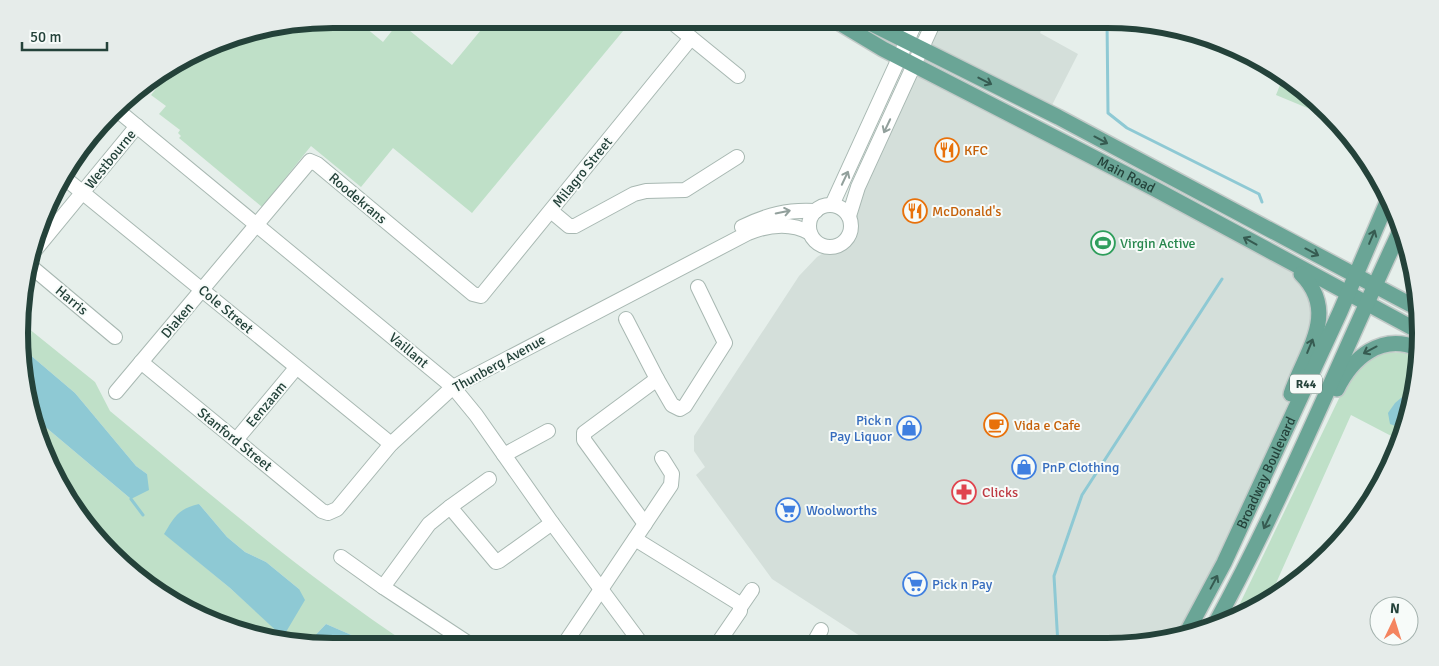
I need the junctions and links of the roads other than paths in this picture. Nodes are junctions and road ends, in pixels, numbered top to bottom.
1 (678, 27) edge
2 (846, 27) edge
3 (878, 27) edge
4 (913, 27) edge
5 (932, 27) edge
6 (691, 38) junction
7 (906, 41) junction
8 (922, 49) junction
9 (899, 56) junction
10 (915, 64) junction
11 (738, 76) dead end
12 (121, 113) edge
13 (137, 126) junction
14 (737, 157) dead end
15 (68, 181) edge
16 (82, 193) junction
17 (832, 205) junction
18 (1385, 208) edge
19 (551, 211) junction
20 (816, 211) junction
21 (849, 216) junction
22 (256, 224) junction
23 (810, 233) junction
24 (1396, 239) edge
25 (42, 242) edge
26 (725, 244) junction
27 (1292, 264) junction
28 (34, 269) edge
29 (1356, 275) junction
30 (1375, 285) junction
31 (698, 287) dead end
32 (202, 289) junction
33 (470, 291) joint
34 (1347, 294) junction
35 (1366, 303) junction
36 (1410, 304) edge
37 (626, 319) dead end
38 (1412, 328) edge
39 (115, 336) dead end
40 (1411, 346) edge
41 (141, 362) junction
42 (296, 368) junction
43 (657, 379) junction
44 (453, 387) junction
45 (116, 392) dead end
46 (548, 431) dead end
47 (236, 440) junction
48 (391, 444) junction
49 (504, 455) junction
50 (662, 458) dead end
51 (1264, 474) junction
52 (1289, 478) junction
53 (489, 479) dead end
54 (450, 507) junction
55 (331, 513) joint
56 (552, 524) junction
57 (645, 524) junction
58 (635, 539) junction
59 (341, 557) dead end
60 (383, 587) junction
61 (600, 588) junction
62 (752, 590) dead end
63 (741, 606) junction
64 (1219, 617) edge
65 (1190, 626) edge
66 (821, 630) dead end
67 (460, 638) edge
68 (568, 638) edge
69 (637, 638) edge
70 (721, 638) edge
71 (816, 638) edge

1 - 6 street
2 - 9 main road, Main Road
3 - 7 main road, Main Road
4 - 7 street
5 - 8 street
6 - 11 street
6 - 19 street, Milagro Street
7 - 8 main road, Main Road
7 - 9 street
8 - 10 street
8 -> 29 main road, Main Road
9 - 10 main road, Main Road
17 -> 9 street
10 -> 21 street
27 -> 10 main road, Main Road
12 - 13 street, Vaillant
13 - 16 street, Westbourne
13 - 22 street, Vaillant
14 - 19 street
15 - 16 street, Cole Street
16 - 25 street, Westbourne
16 - 32 street, Cole Street
17 - 20 street
17 - 21 street
29 -> 18 main road, Broadway Boulevard / R44
19 - 33 street, Milagro Street
20 - 23 street
26 -> 20 street, Thunberg Avenue
21 - 23 street
22 - 32 street, Diaken
22 - 33 street, Roodekrans
22 - 44 street, Vaillant
23 - 26 street, Thunberg Avenue
24 - 30 main road, Broadway Boulevard / R44
26 - 44 street, Thunberg Avenue
27 - 34 main road, Main Road
51 -> 27 main road
28 - 39 street, Harris
29 - 30 main road, Main Road
29 - 34 main road, Broadway Boulevard / R44
30 - 35 main road, Broadway Boulevard / R44
30 - 36 main road, Main Road
31 - 43 street
32 - 41 street, Diaken
32 - 42 street, Cole Street
34 - 35 main road, Main Road
34 - 51 main road, Broadway Boulevard / R44
35 - 38 main road, Main Road
35 - 52 main road, Broadway Boulevard / R44
37 - 43 street
40 -> 52 main road
41 - 45 street, Diaken
41 - 47 street, Stanford Street
42 - 47 street, Eenzaam
42 - 48 street, Cole Street
43 - 57 street
44 - 48 street, Thunberg Avenue
44 - 49 street, Vaillant
46 - 49 street
47 - 55 street, Stanford Street
48 - 55 street, Thunberg Avenue
49 - 56 street, Vaillant
50 - 57 street
65 -> 51 main road, Broadway Boulevard / R44
52 -> 64 main road, Broadway Boulevard / R44
53 - 54 street
54 - 56 street
54 - 60 street
56 - 61 street, Vaillant
57 - 58 street
58 - 61 street
58 - 63 street
59 - 60 street
60 - 67 street
61 - 68 street
61 - 69 street, Vaillant
62 - 63 street
63 - 70 street
66 - 71 street

